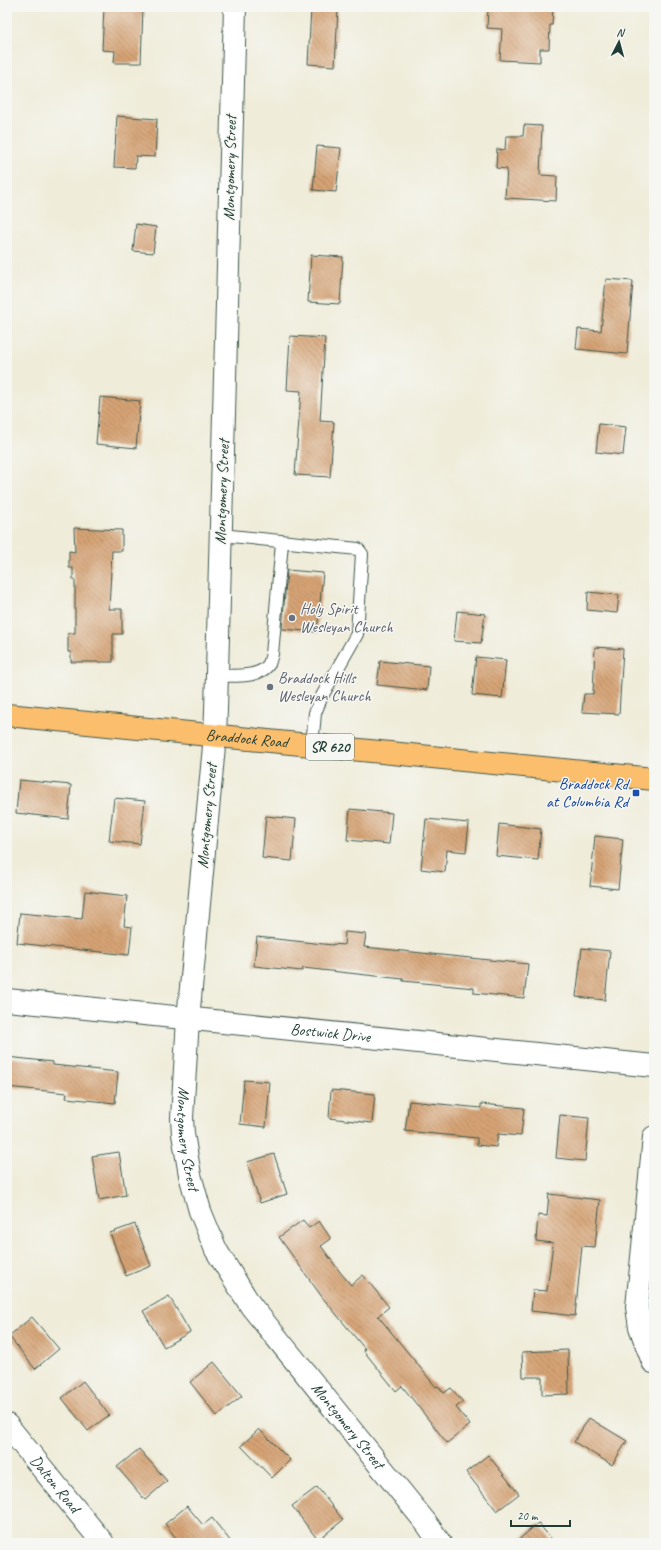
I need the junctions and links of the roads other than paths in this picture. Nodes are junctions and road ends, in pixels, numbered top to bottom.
1 (235, 7) edge
2 (221, 536) junction
3 (282, 542) junction
4 (217, 676) junction
5 (7, 715) edge
6 (215, 736) junction
7 (312, 746) junction
8 (654, 779) edge
9 (7, 1000) edge
10 (188, 1019) junction
11 (654, 1066) edge
12 (654, 1137) edge
13 (653, 1362) dead end
14 (7, 1425) edge
15 (103, 1543) edge
16 (440, 1543) edge

1 - 2 street, Montgomery Street
2 - 3 lane
2 - 4 street, Montgomery Street
3 - 4 lane
3 - 7 lane
4 - 6 street, Montgomery Street
5 - 6 main road, Braddock Road / SR 620
6 - 7 main road, Braddock Road / SR 620
6 - 10 street, Montgomery Street
7 - 8 main road, Braddock Road / SR 620
9 - 10 street, Bostwick Drive
10 - 11 street, Bostwick Drive
10 - 16 street, Montgomery Street
12 - 13 street
14 - 15 street, Dalton Road

